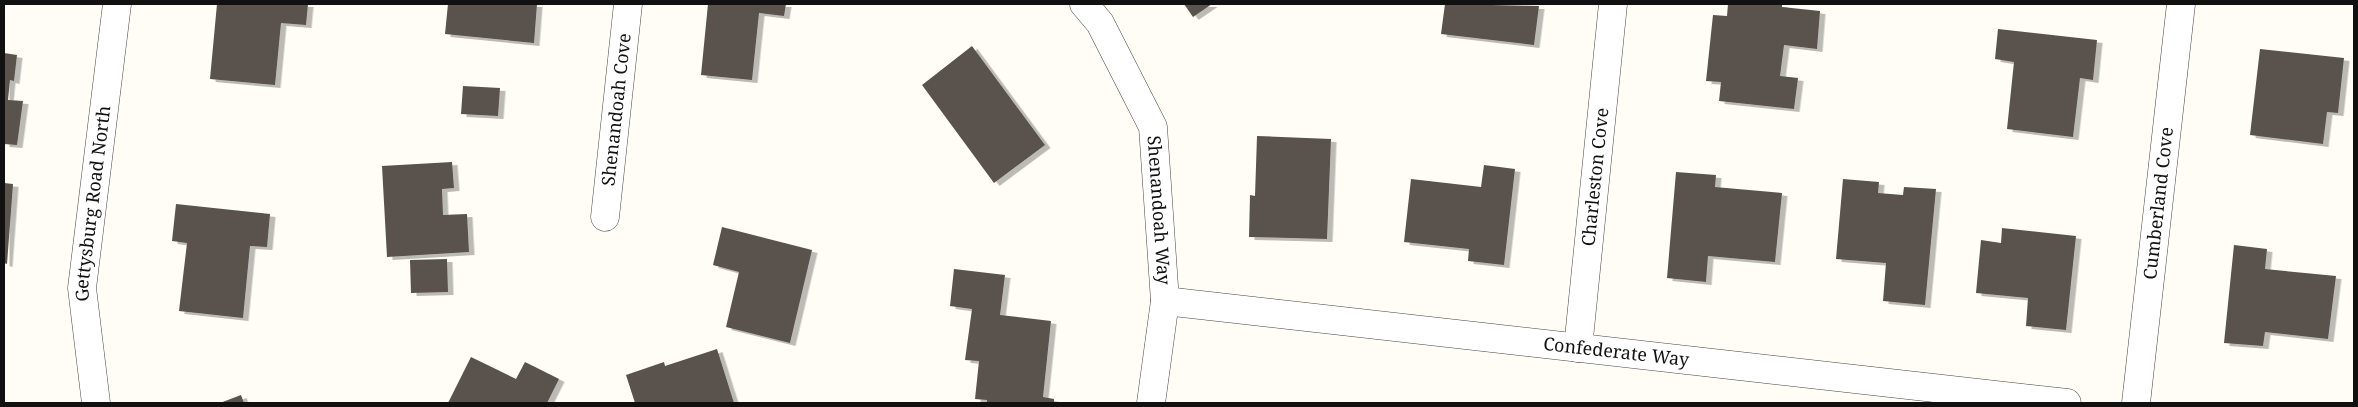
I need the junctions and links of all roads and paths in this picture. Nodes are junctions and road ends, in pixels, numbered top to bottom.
1 (117, 4) edge
2 (628, 4) edge
3 (1084, 4) edge
4 (1613, 4) edge
5 (2181, 4) edge
6 (605, 217) dead end
7 (1165, 301) junction
8 (1578, 348) junction
9 (96, 403) edge
10 (1151, 403) edge
11 (2067, 403) edge
12 (2136, 403) edge

1 - 9 street, Gettysburg Road North
2 - 6 street, Shenandoah Cove
3 - 7 street, Shenandoah Way
4 - 8 street, Charleston Cove
5 - 12 street, Cumberland Cove
7 - 8 street, Confederate Way
7 - 10 street, Shenandoah Way
8 - 11 street, Confederate Way

